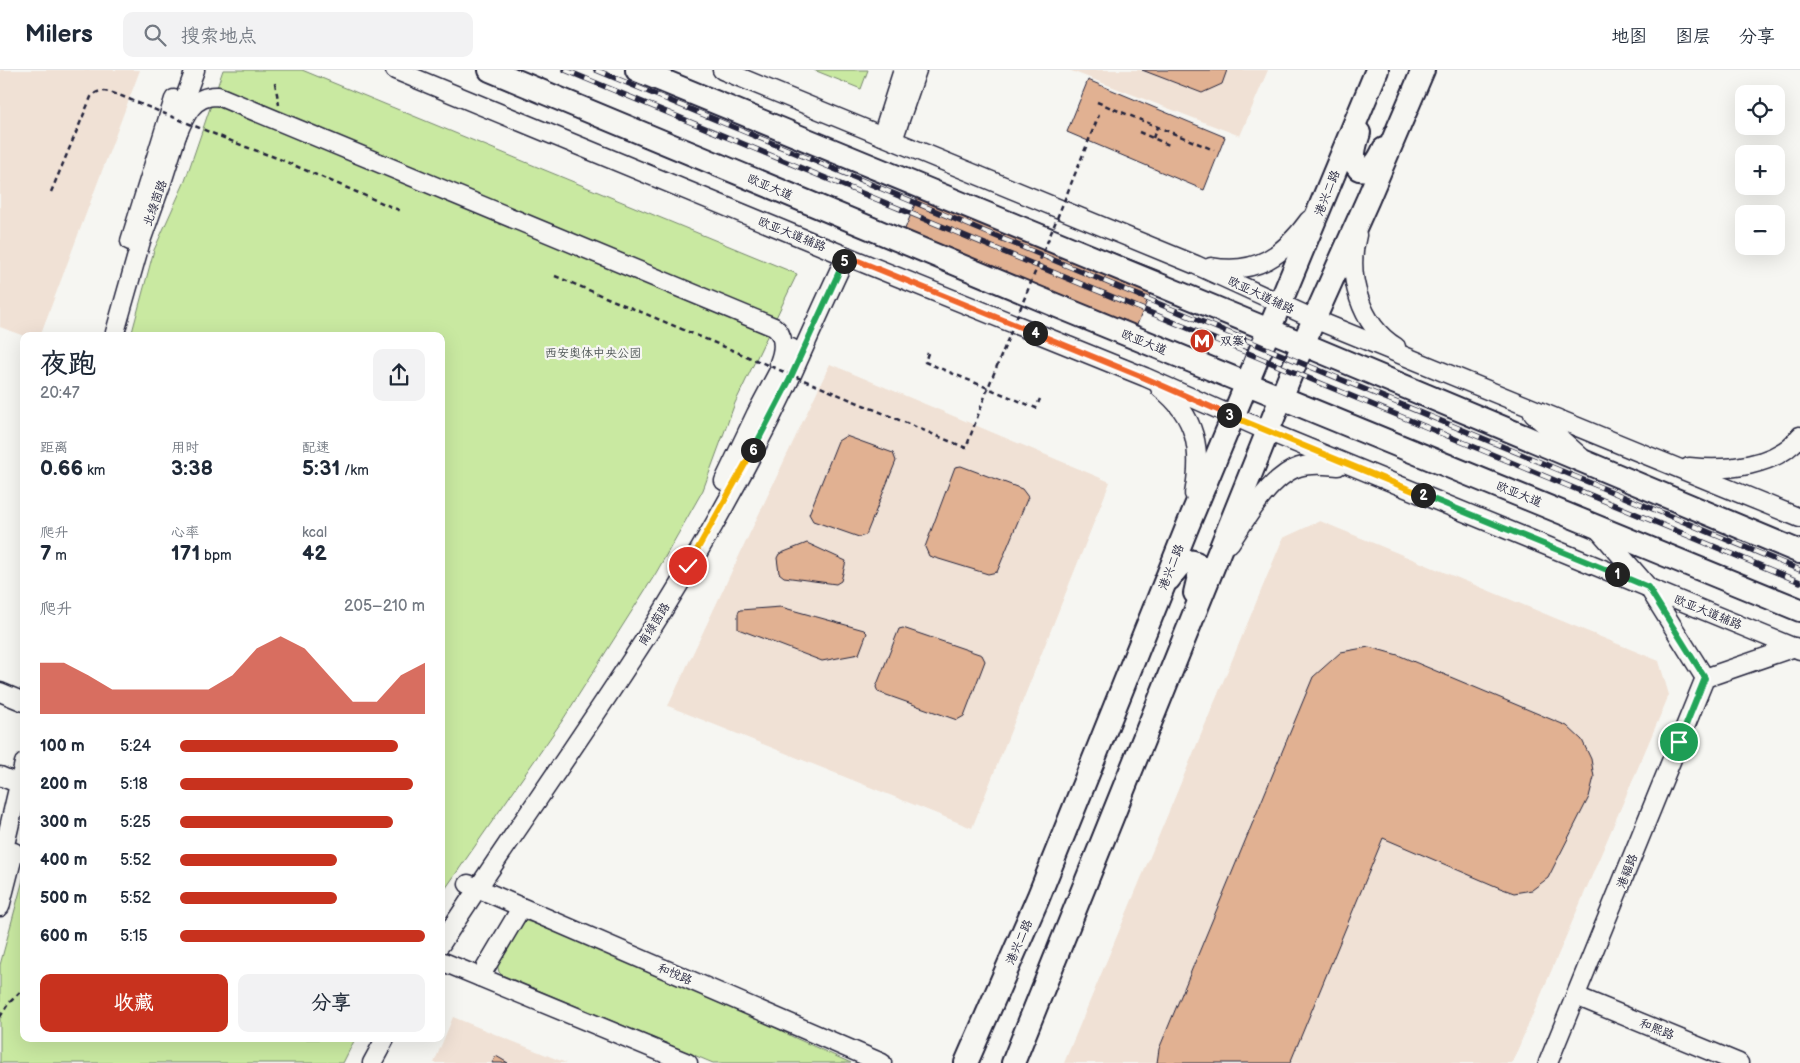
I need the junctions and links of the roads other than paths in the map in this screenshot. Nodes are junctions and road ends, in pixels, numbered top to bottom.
1 (184, 70) edge
2 (195, 70) edge
3 (395, 70) edge
4 (490, 70) edge
5 (637, 70) edge
6 (722, 70) edge
7 (904, 70) edge
8 (917, 70) edge
9 (1377, 70) edge
10 (1422, 70) edge
11 (1411, 99) junction
12 (177, 136) junction
13 (887, 138) junction
14 (1331, 183) junction
15 (1368, 199) junction
16 (841, 254) junction
17 (1196, 265) junction
18 (1280, 304) junction
19 (1314, 320) junction
20 (1270, 330) junction
21 (105, 332) edge
22 (115, 332) edge
23 (1303, 344) junction
24 (1422, 363) junction
25 (1145, 378) junction
26 (1247, 384) junction
27 (770, 388) junction
28 (1282, 398) junction
29 (1523, 405) junction
30 (1234, 417) junction
31 (1267, 431) junction
32 (1800, 436) edge
33 (1589, 464) junction
34 (1668, 464) junction
35 (1371, 474) junction
36 (1800, 518) edge
37 (1593, 524) junction
38 (1188, 525) junction
39 (1800, 552) edge
40 (1209, 575) junction
41 (1648, 587) junction
42 (1162, 591) junction
43 (1800, 610) edge
44 (1182, 642) junction
45 (1797, 648) edge
46 (1705, 678) junction
47 (0, 692) edge
48 (20, 700) edge
49 (0, 776) edge
50 (20, 784) edge
51 (20, 792) edge
52 (20, 829) edge
53 (0, 866) edge
54 (472, 886) junction
55 (0, 907) edge
56 (521, 908) junction
57 (445, 919) edge
58 (445, 937) edge
59 (445, 963) edge
60 (480, 977) junction
61 (1576, 996) junction
62 (371, 1042) edge
63 (383, 1042) edge
64 (360, 1063) edge
65 (372, 1063) edge
66 (688, 1063) edge
67 (882, 1063) edge
68 (966, 1063) edge
69 (1013, 1063) edge
70 (1548, 1063) edge
71 (1739, 1063) edge

1 - 21 street, 北绿茵路
2 - 12 street, 北绿茵路
3 - 16 street, 欧亚大道辅路
4 - 26 main road, 欧亚大道
5 - 20 main road
6 - 13 street, 欧亚大道辅路
7 - 13 street
8 - 13 street
9 - 11 main road
9 - 14 main road, 港兴二路
10 - 11 main road
11 - 15 main road
12 - 22 street, 北绿茵路
12 - 27 street
13 - 17 street, 欧亚大道辅路
14 - 17 street
14 - 18 main road, 港兴二路
15 - 19 main road
15 - 24 street
16 - 25 street, 欧亚大道辅路
16 - 27 street, 南绿茵路
16 - 54 street, 南绿茵路
17 - 18 street, 欧亚大道辅路
18 - 19 street, 欧亚大道辅路
18 - 20 main road, 港兴二路
19 - 23 main road
19 - 24 street, 欧亚大道辅路
20 - 23 main road
20 - 26 main road, 港兴二路
23 - 28 main road
23 - 33 main road
24 - 29 street, 欧亚大道辅路
25 - 30 street, 欧亚大道辅路
25 - 38 street
26 - 28 main road, 欧亚大道
26 - 30 main road, 港兴二路
27 - 54 street, 南绿茵路
28 - 31 main road
28 - 37 main road, 欧亚大道
29 - 33 street
29 - 34 street, 欧亚大道辅路
30 - 31 street, 欧亚大道辅路
30 - 38 main road, 港兴二路
31 - 35 street, 欧亚大道辅路
31 - 40 main road
32 - 34 street
33 - 39 main road
34 - 36 street, 欧亚大道辅路
35 - 40 street
35 - 41 street, 欧亚大道辅路
37 - 41 street
37 - 43 main road, 欧亚大道
38 - 42 main road, 港兴二路
40 - 44 main road
41 - 45 street, 欧亚大道辅路
41 - 46 street
42 - 44 main road
42 - 68 main road, 港兴二路
44 - 69 main road
45 - 46 street
46 - 61 street, 港福路
47 - 48 street
49 - 50 street
51 - 53 street
52 - 55 street
54 - 56 street, 和悦路
54 - 57 street, 南绿茵路
54 - 58 street, 南绿茵路
56 - 60 street
56 - 67 street, 和悦路
59 - 60 street
60 - 66 street
61 - 70 street, 港福路
61 - 71 street, 和熙路
62 - 64 street
63 - 65 street

